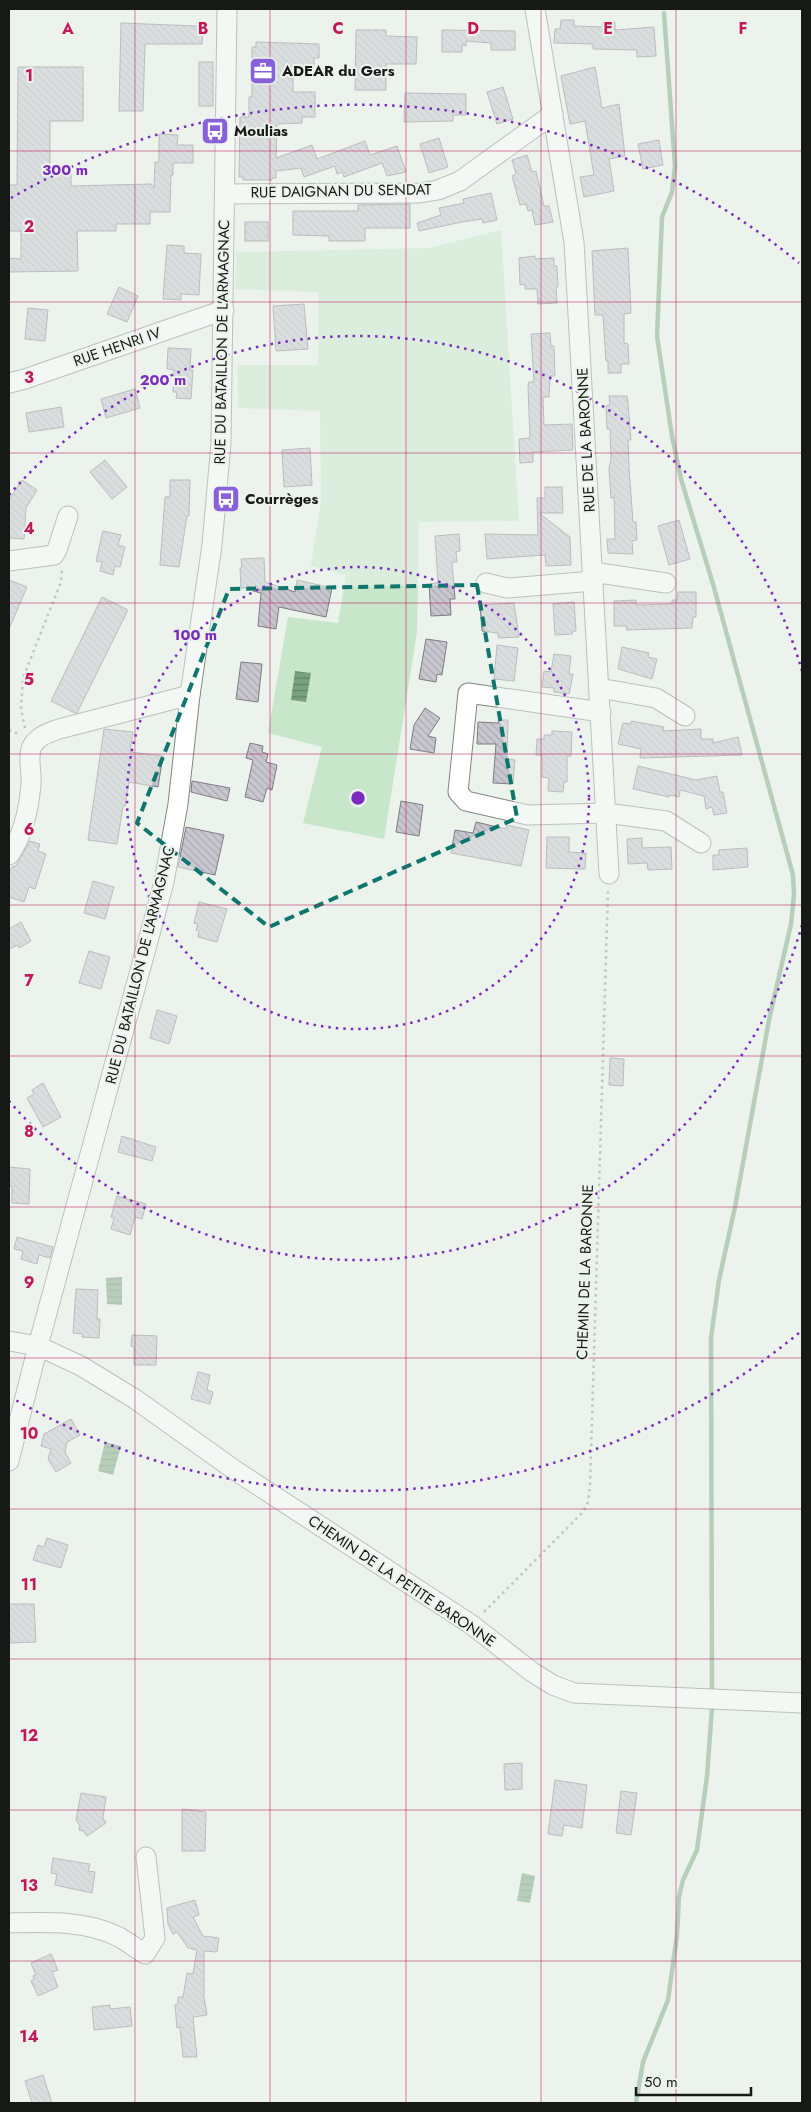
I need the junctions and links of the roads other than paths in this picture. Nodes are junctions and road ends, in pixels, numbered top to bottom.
1 (227, 9) edge
2 (535, 9) edge
3 (553, 114) junction
4 (225, 194) junction
5 (224, 310) junction
6 (9, 383) edge
7 (68, 516) dead end
8 (9, 561) edge
9 (593, 576) junction
10 (666, 583) dead end
11 (486, 584) dead end
12 (599, 688) junction
13 (190, 695) junction
14 (600, 712) junction
15 (685, 716) dead end
16 (606, 813) junction
17 (701, 843) dead end
18 (9, 855) edge
19 (609, 874) road end
20 (9, 1341) edge
21 (38, 1346) junction
22 (9, 1461) edge
23 (802, 1703) edge
24 (146, 1857) dead end
25 (9, 1923) edge

1 - 4 street, RUE DU BATAILLON DE L'ARMAGNAC
2 - 3 street, RUE DE LA BARONNE
3 - 4 street, RUE DAIGNAN DU SENDAT
3 - 9 street, RUE DE LA BARONNE
4 - 5 street, RUE DU BATAILLON DE L'ARMAGNAC
5 - 6 street, RUE HENRI IV
5 - 13 street, RUE DU BATAILLON DE L'ARMAGNAC
7 - 8 street
9 - 10 street
9 - 11 street
9 - 12 street, RUE DE LA BARONNE
12 - 14 street, RUE DE LA BARONNE
12 - 15 street
13 - 18 street
13 - 21 street, RUE DU BATAILLON DE L'ARMAGNAC
14 - 16 street, RUE DE LA BARONNE
14 - 16 street
16 - 17 street
16 - 19 street, RUE DE LA BARONNE
20 - 21 street, CHEMIN DE LA PETITE BARONNE
21 - 22 street, RUE DU BATAILLON DE L'ARMAGNAC
21 - 23 street, CHEMIN DE LA PETITE BARONNE
24 - 25 street

